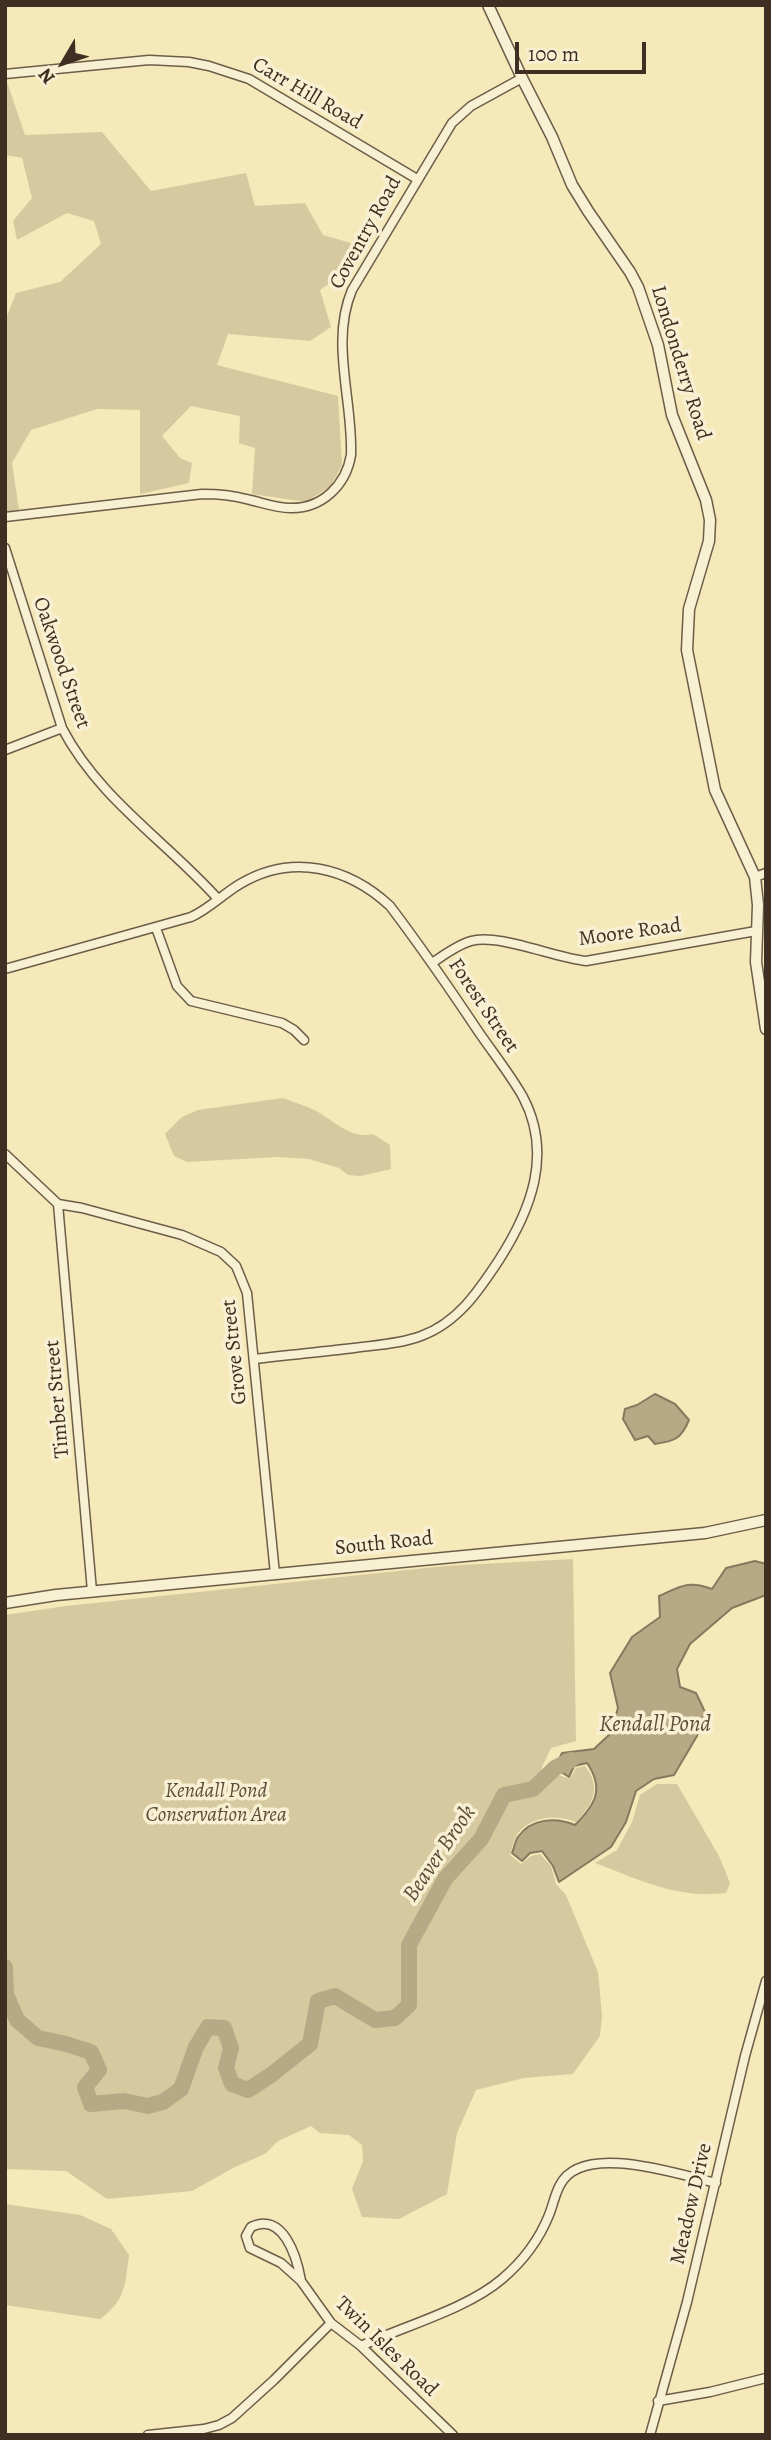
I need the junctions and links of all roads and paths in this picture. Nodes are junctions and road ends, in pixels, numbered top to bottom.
1 (488, 5) edge
2 (5, 74) edge
3 (522, 78) junction
4 (416, 179) junction
5 (5, 517) edge
6 (5, 548) edge
7 (62, 728) junction
8 (5, 750) edge
9 (766, 873) edge
10 (755, 877) junction
11 (218, 899) junction
12 (156, 928) junction
13 (756, 931) junction
14 (432, 963) junction
15 (5, 969) edge
16 (766, 1029) edge
17 (304, 1040) dead end
18 (5, 1154) edge
19 (58, 1204) junction
20 (254, 1359) junction
21 (766, 1510) edge
22 (762, 1521) edge
23 (275, 1574) junction
24 (92, 1591) junction
25 (5, 1603) edge
26 (766, 1981) edge
27 (716, 2183) junction
28 (301, 2281) junction
29 (331, 2323) junction
30 (362, 2346) junction
31 (766, 2378) edge
32 (658, 2401) junction
33 (148, 2435) edge
34 (453, 2435) edge
35 (650, 2435) edge

1 - 3 street, Londonderry Road
2 - 4 street, Carr Hill Road
3 - 4 street, Coventry Road
3 - 10 street, Londonderry Road
4 - 5 street, Coventry Road
6 - 7 street, Oakwood Street
7 - 8 street
7 - 11 street, Oakwood Street
9 - 10 street
10 - 13 street
11 - 12 street, Forest Street
11 - 14 street, Forest Street
12 - 15 street, Forest Street
12 - 17 street
13 - 14 street, Moore Road
13 - 16 street
14 - 20 street, Forest Street
18 - 19 street
19 - 20 street, Grove Street
19 - 24 street, Timber Street
20 - 23 street, Grove Street
21 - 22 street
22 - 23 street, South Road
23 - 24 street, South Road
24 - 25 street, South Road
26 - 27 street, Meadow Drive
27 - 30 street
27 - 32 street, Meadow Drive
28 - 28 street, Twin Isles Road
28 - 29 street, Twin Isles Road
29 - 30 street, Twin Isles Road
29 - 33 street
30 - 34 street, Twin Isles Road
31 - 32 street
32 - 35 street, Meadow Drive

